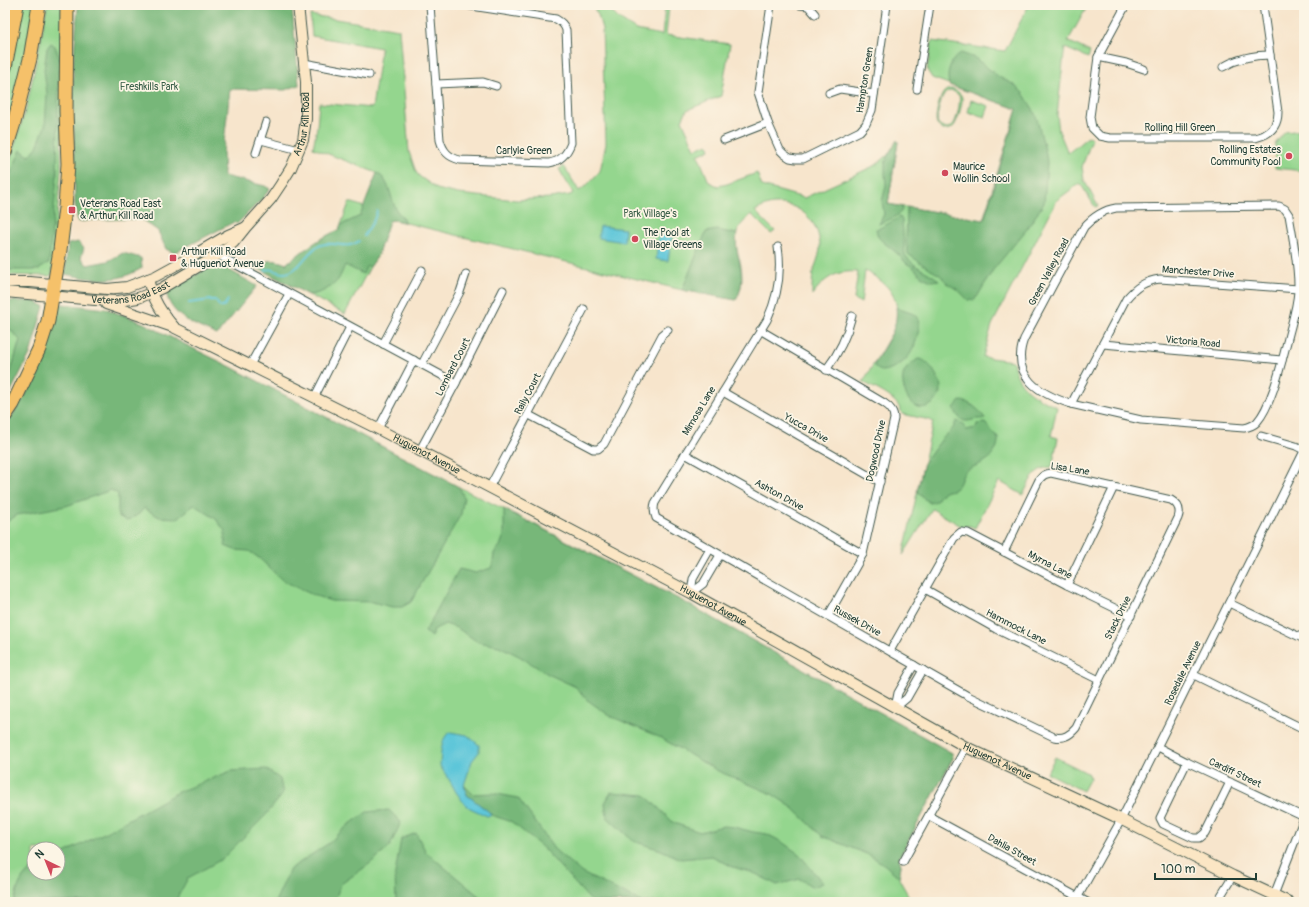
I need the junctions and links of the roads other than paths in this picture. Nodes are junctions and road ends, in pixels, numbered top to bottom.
1 (17, 5) edge
2 (39, 5) edge
3 (67, 5) edge
4 (298, 5) edge
5 (430, 5) edge
6 (465, 5) edge
7 (771, 5) edge
8 (800, 5) edge
9 (887, 5) edge
10 (930, 5) edge
11 (1126, 5) edge
12 (1263, 5) edge
13 (815, 14) dead end
14 (1270, 55) junction
15 (1098, 57) junction
16 (304, 63) junction
17 (5, 67) edge
18 (1223, 67) dead end
19 (1144, 69) dead end
20 (369, 74) dead end
21 (436, 84) junction
22 (496, 86) dead end
23 (917, 89) dead end
24 (829, 93) dead end
25 (874, 94) junction
26 (266, 122) dead end
27 (768, 123) junction
28 (261, 140) junction
29 (724, 140) dead end
30 (299, 150) junction
31 (5, 152) edge
32 (256, 153) dead end
33 (246, 227) junction
34 (778, 247) dead end
35 (218, 255) junction
36 (422, 270) dead end
37 (466, 274) dead end
38 (148, 279) junction
39 (5, 282) edge
40 (1302, 289) edge
41 (53, 290) junction
42 (503, 290) dead end
43 (5, 292) edge
44 (151, 293) junction
45 (289, 294) junction
46 (95, 300) junction
47 (584, 309) dead end
48 (852, 316) dead end
49 (350, 327) junction
50 (175, 328) junction
51 (668, 330) dead end
52 (760, 330) junction
53 (383, 344) junction
54 (1103, 344) junction
55 (414, 360) junction
56 (1282, 360) junction
57 (422, 364) junction
58 (250, 365) junction
59 (826, 370) junction
60 (456, 383) junction
61 (723, 392) junction
62 (314, 398) junction
63 (1071, 404) junction
64 (529, 415) junction
65 (5, 416) edge
66 (378, 429) junction
67 (1261, 436) dead end
68 (1304, 450) edge
69 (419, 452) junction
70 (685, 454) junction
71 (880, 482) junction
72 (1114, 487) junction
73 (489, 488) junction
74 (656, 503) joint
75 (1177, 505) joint
76 (710, 549) junction
77 (1004, 552) junction
78 (863, 554) junction
79 (720, 555) junction
80 (1067, 585) junction
81 (925, 589) junction
82 (691, 593) junction
83 (1229, 603) junction
84 (828, 616) junction
85 (1131, 616) junction
86 (1303, 637) edge
87 (890, 651) junction
88 (914, 665) junction
89 (923, 670) junction
90 (1194, 675) junction
91 (1099, 680) junction
92 (895, 708) junction
93 (1304, 729) edge
94 (1066, 737) joint
95 (966, 747) junction
96 (1158, 747) junction
97 (1187, 762) junction
98 (1230, 782) junction
99 (929, 816) junction
100 (1304, 817) edge
101 (1121, 820) junction
102 (903, 862) dead end
103 (1233, 876) junction
104 (1274, 895) junction
105 (1077, 900) edge
106 (1087, 902) edge
107 (1217, 902) edge
108 (1289, 902) edge

1 - 17 highway
2 - 31 highway
3 - 41 highway
4 - 16 street, Arthur Kill Road
5 - 21 street, Carlyle Green
6 - 21 street, Carlyle Green
7 - 27 street, Hampton Green
8 - 13 street
9 - 25 street, Hampton Green
10 - 23 street
11 - 15 street, Rolling Hill Green
12 - 14 street, Rolling Hill Green
14 - 15 street, Rolling Hill Green
14 - 18 street
15 - 19 street
16 - 20 street
16 - 30 street, Arthur Kill Road
21 - 22 street
24 - 25 street
25 - 27 street, Hampton Green
26 - 28 street
27 - 29 street
28 - 30 street
28 - 32 street
30 - 33 street, Arthur Kill Road
33 - 35 street, Veterans Road East
33 - 38 street, Veterans Road East
34 - 52 street, Mimosa Lane
35 - 44 street, Veterans Road East
35 - 45 street
36 - 53 street
37 - 57 street
38 - 41 street, Veterans Road East
38 - 44 street, Huguenot Avenue
39 - 41 street
40 - 54 street, Manchester Drive
40 - 56 street, Green Valley Road
40 - 63 street, Green Valley Road
41 - 43 street
41 - 46 street, Veterans Road East
41 - 65 highway
42 - 60 street, Lombard Court
44 - 46 street, Veterans Road East
44 - 50 street, Huguenot Avenue
45 - 49 street
45 - 58 street
46 - 50 street
47 - 64 street, Raily Court
48 - 59 street
49 - 53 street
49 - 62 street
50 - 58 street, Huguenot Avenue
51 - 64 street
52 - 59 street, Dogwood Drive
52 - 61 street, Mimosa Lane
53 - 55 street
54 - 56 street, Victoria Road
54 - 63 street, Manchester Drive
55 - 57 street
55 - 66 street
56 - 63 street, Green Valley Road
57 - 60 street
58 - 62 street, Huguenot Avenue
59 - 71 street, Dogwood Drive
60 - 69 street, Lombard Court
61 - 70 street, Mimosa Lane
61 - 71 street, Yucca Drive
62 - 66 street, Huguenot Avenue
64 - 73 street, Raily Court
66 - 69 street, Huguenot Avenue
67 - 68 street
68 - 83 street, Rosedale Avenue
69 - 73 street, Huguenot Avenue
70 - 74 street, Mimosa Lane
70 - 78 street, Ashton Drive
71 - 78 street, Dogwood Drive
72 - 75 street, Lisa Lane
72 - 77 street, Lisa Lane
72 - 80 street
73 - 82 street, Huguenot Avenue
74 - 76 street, Russek Drive
75 - 85 street, Stack Drive
76 - 79 street, Russek Drive
76 - 82 street
77 - 80 street, Myrna Lane
77 - 81 street, Myrna Lane
78 - 84 street, Dogwood Drive
79 - 82 street
79 - 84 street, Russek Drive
80 - 85 street, Myrna Lane
81 - 87 street
81 - 91 street, Hammock Lane
82 - 92 street, Huguenot Avenue
83 - 86 street
83 - 90 street, Rosedale Avenue
84 - 87 street, Russek Drive
85 - 91 street, Stack Drive
87 - 88 street, Russek Drive
88 - 89 street, Russek Drive
88 - 92 street
89 - 92 street
89 - 94 street, Russek Drive
90 - 93 street
90 - 96 street, Rosedale Avenue
91 - 94 street, Stack Drive
92 - 95 street, Huguenot Avenue
95 - 99 street
95 - 101 street, Huguenot Avenue
96 - 97 street, Cardiff Street
96 - 101 street, Rosedale Avenue
97 - 98 street, Cardiff Street
97 - 98 street
98 - 100 street, Cardiff Street
99 - 102 street
99 - 105 street, Dahlia Street
100 - 104 street
101 - 103 street, Huguenot Avenue
101 - 105 street, Rosedale Avenue
103 - 104 street, Huguenot Avenue
103 - 107 street
104 - 108 street, Huguenot Avenue
105 - 106 street, Dahlia Street

